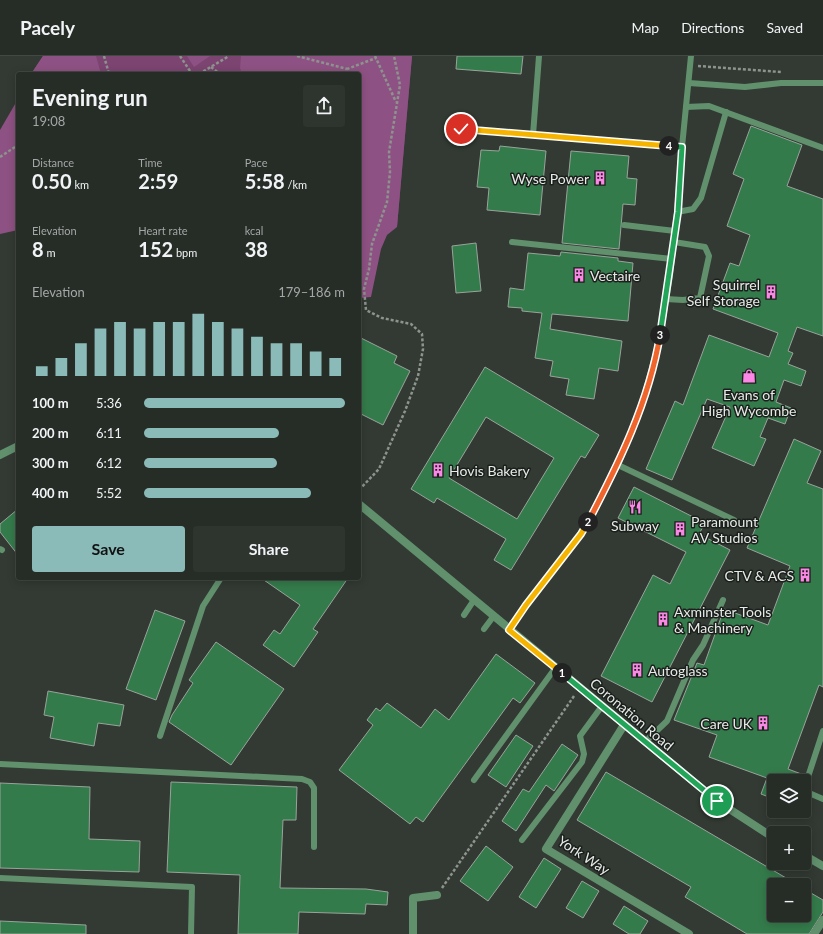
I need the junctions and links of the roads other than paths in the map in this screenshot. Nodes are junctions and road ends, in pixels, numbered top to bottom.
1 (539, 56) edge
2 (691, 56) edge
3 (689, 83) junction
4 (823, 83) edge
5 (686, 107) junction
6 (726, 112) junction
7 (461, 129) dead end
8 (532, 135) junction
9 (682, 147) junction
10 (823, 148) edge
11 (678, 212) junction
12 (624, 225) dead end
13 (675, 231) junction
14 (512, 242) dead end
15 (674, 242) junction
16 (672, 259) junction
17 (666, 298) junction
18 (16, 447) edge
19 (0, 455) edge
20 (618, 465) junction
21 (361, 506) edge
22 (734, 520) dead end
23 (220, 580) edge
24 (474, 600) junction
25 (723, 600) dead end
26 (464, 614) dead end
27 (493, 616) junction
28 (484, 629) dead end
29 (509, 630) junction
30 (556, 668) junction
31 (602, 706) junction
32 (624, 725) junction
33 (823, 731) edge
34 (160, 736) dead end
35 (645, 742) junction
36 (0, 764) edge
37 (474, 780) dead end
38 (823, 799) edge
39 (767, 834) edge
40 (522, 840) dead end
41 (314, 847) dead end
42 (811, 859) edge
43 (823, 866) edge
44 (0, 878) edge
45 (437, 895) road end
46 (823, 920) edge
47 (191, 934) edge
48 (413, 934) edge
49 (689, 934) edge
50 (814, 934) edge

1 - 8 lane
2 - 3 lane
3 - 4 lane
3 - 5 lane
5 - 6 lane
5 - 9 lane
6 - 10 lane
6 - 11 lane
7 - 8 lane
8 - 9 lane
9 - 11 lane
11 - 13 lane
12 - 13 lane
13 - 15 lane
14 - 16 lane
15 - 16 lane
15 - 17 lane
16 - 17 lane
17 - 20 lane
18 - 19 street
20 - 22 lane
20 - 29 lane
21 - 24 street, Coronation Road
23 - 34 lane
24 - 26 lane
24 - 27 street, Coronation Road
25 - 35 lane
27 - 28 lane
27 - 29 street, Coronation Road
29 - 30 street, Coronation Road
30 - 31 street, Coronation Road
30 - 37 lane
31 - 32 street, Coronation Road
31 - 40 lane
32 - 35 street, Coronation Road
32 - 49 street, York Way
33 - 38 lane
35 - 39 street, Coronation Road
36 - 41 lane
42 - 43 street
44 - 47 lane
45 - 48 street
46 - 50 street

